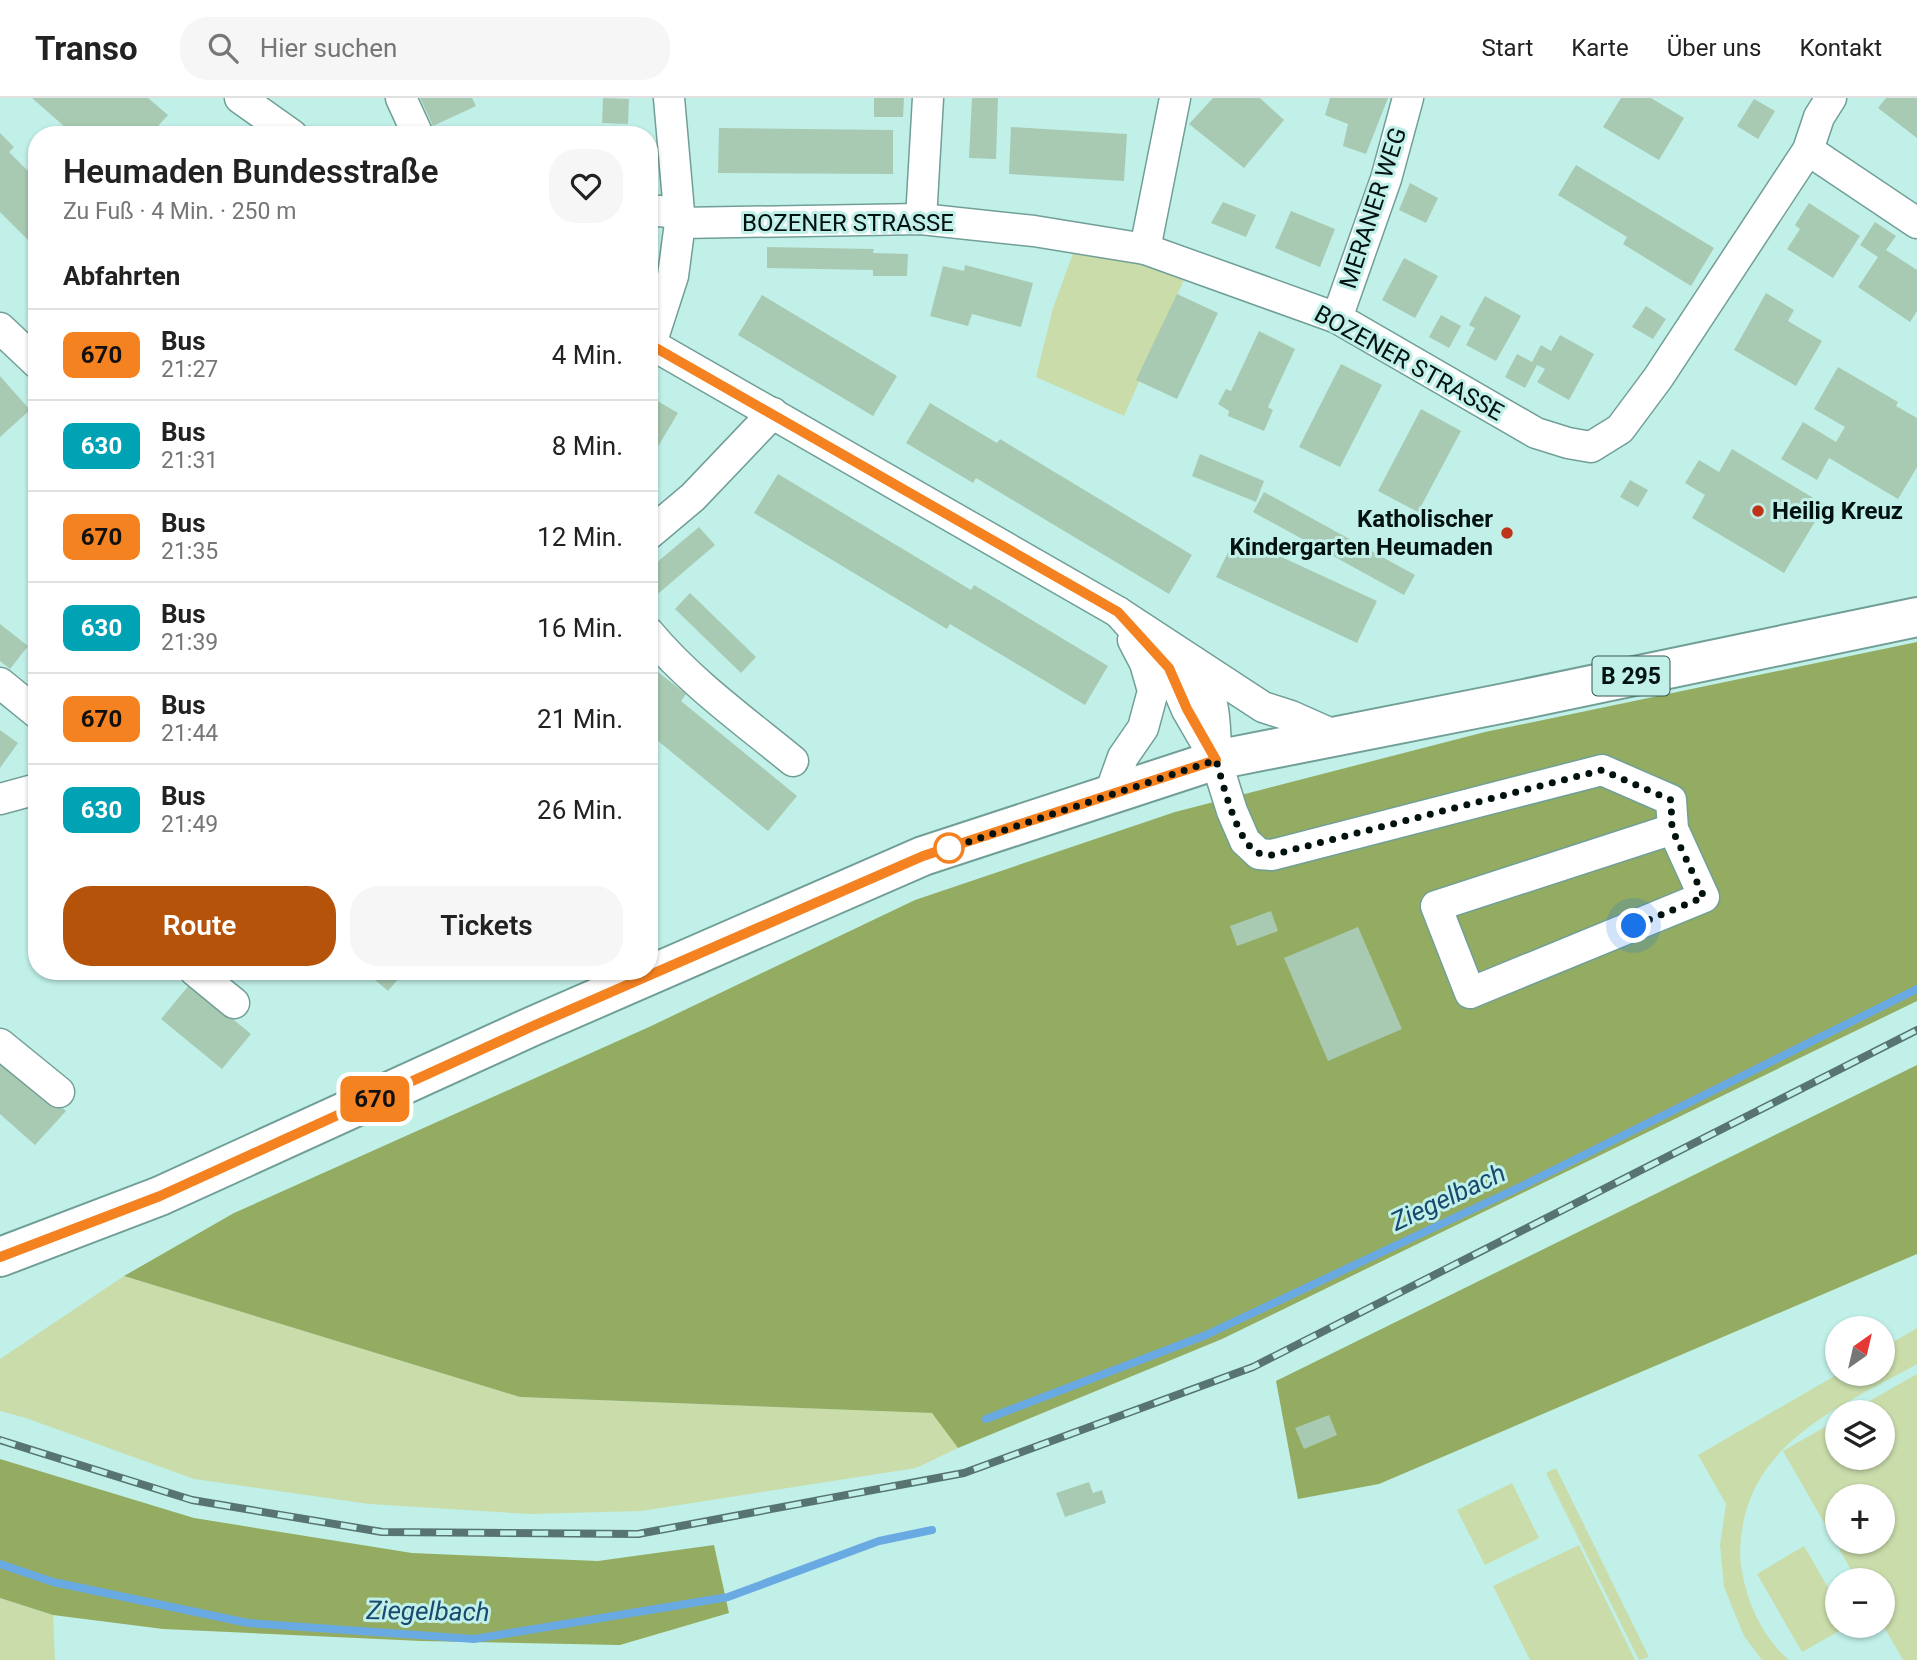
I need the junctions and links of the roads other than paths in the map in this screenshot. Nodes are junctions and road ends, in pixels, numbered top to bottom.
1 (240, 98) edge
2 (401, 98) edge
3 (669, 98) edge
4 (928, 98) edge
5 (1175, 98) edge
6 (1408, 98) edge
7 (1831, 98) edge
8 (279, 126) edge
9 (414, 126) edge
10 (1808, 150) junction
11 (658, 212) edge
12 (679, 218) junction
13 (921, 219) junction
14 (1917, 223) edge
15 (1145, 249) junction
16 (1336, 318) junction
17 (658, 320) edge
18 (0, 328) edge
19 (658, 348) edge
20 (28, 354) edge
21 (774, 413) junction
22 (658, 526) edge
23 (1118, 612) junction
24 (1917, 617) edge
25 (658, 644) edge
26 (1190, 658) junction
27 (0, 683) edge
28 (28, 706) edge
29 (1336, 736) junction
30 (1216, 760) junction
31 (793, 761) dead end
32 (28, 791) edge
33 (1109, 796) junction
34 (0, 799) edge
35 (1672, 829) junction
36 (658, 972) edge
37 (206, 980) edge
38 (639, 980) edge
39 (234, 1003) dead end
40 (0, 1044) edge
41 (59, 1092) dead end
42 (0, 1257) edge

1 - 8 street
2 - 9 street
3 - 12 street
4 - 13 street
5 - 15 street
6 - 16 street, MERANER WEG
7 - 10 street, BOZENER STRASSE
10 - 14 street
10 - 16 street, BOZENER STRASSE
11 - 12 street, BOZENER STRASSE
12 - 13 street, BOZENER STRASSE
12 - 17 street
13 - 15 street, BOZENER STRASSE
15 - 16 street, BOZENER STRASSE
18 - 20 street
19 - 21 street
21 - 22 street
21 - 23 street
23 - 26 street
23 - 30 street
23 - 33 street
24 - 29 main road, B 295
25 - 31 street
26 - 29 street
26 - 30 street
27 - 28 street
29 - 30 main road, B 295
30 - 33 main road, B 295
30 - 35 street
32 - 34 street
33 - 36 main road, B 295
35 - 35 street
37 - 39 street
38 - 42 main road, B 295
40 - 41 street

